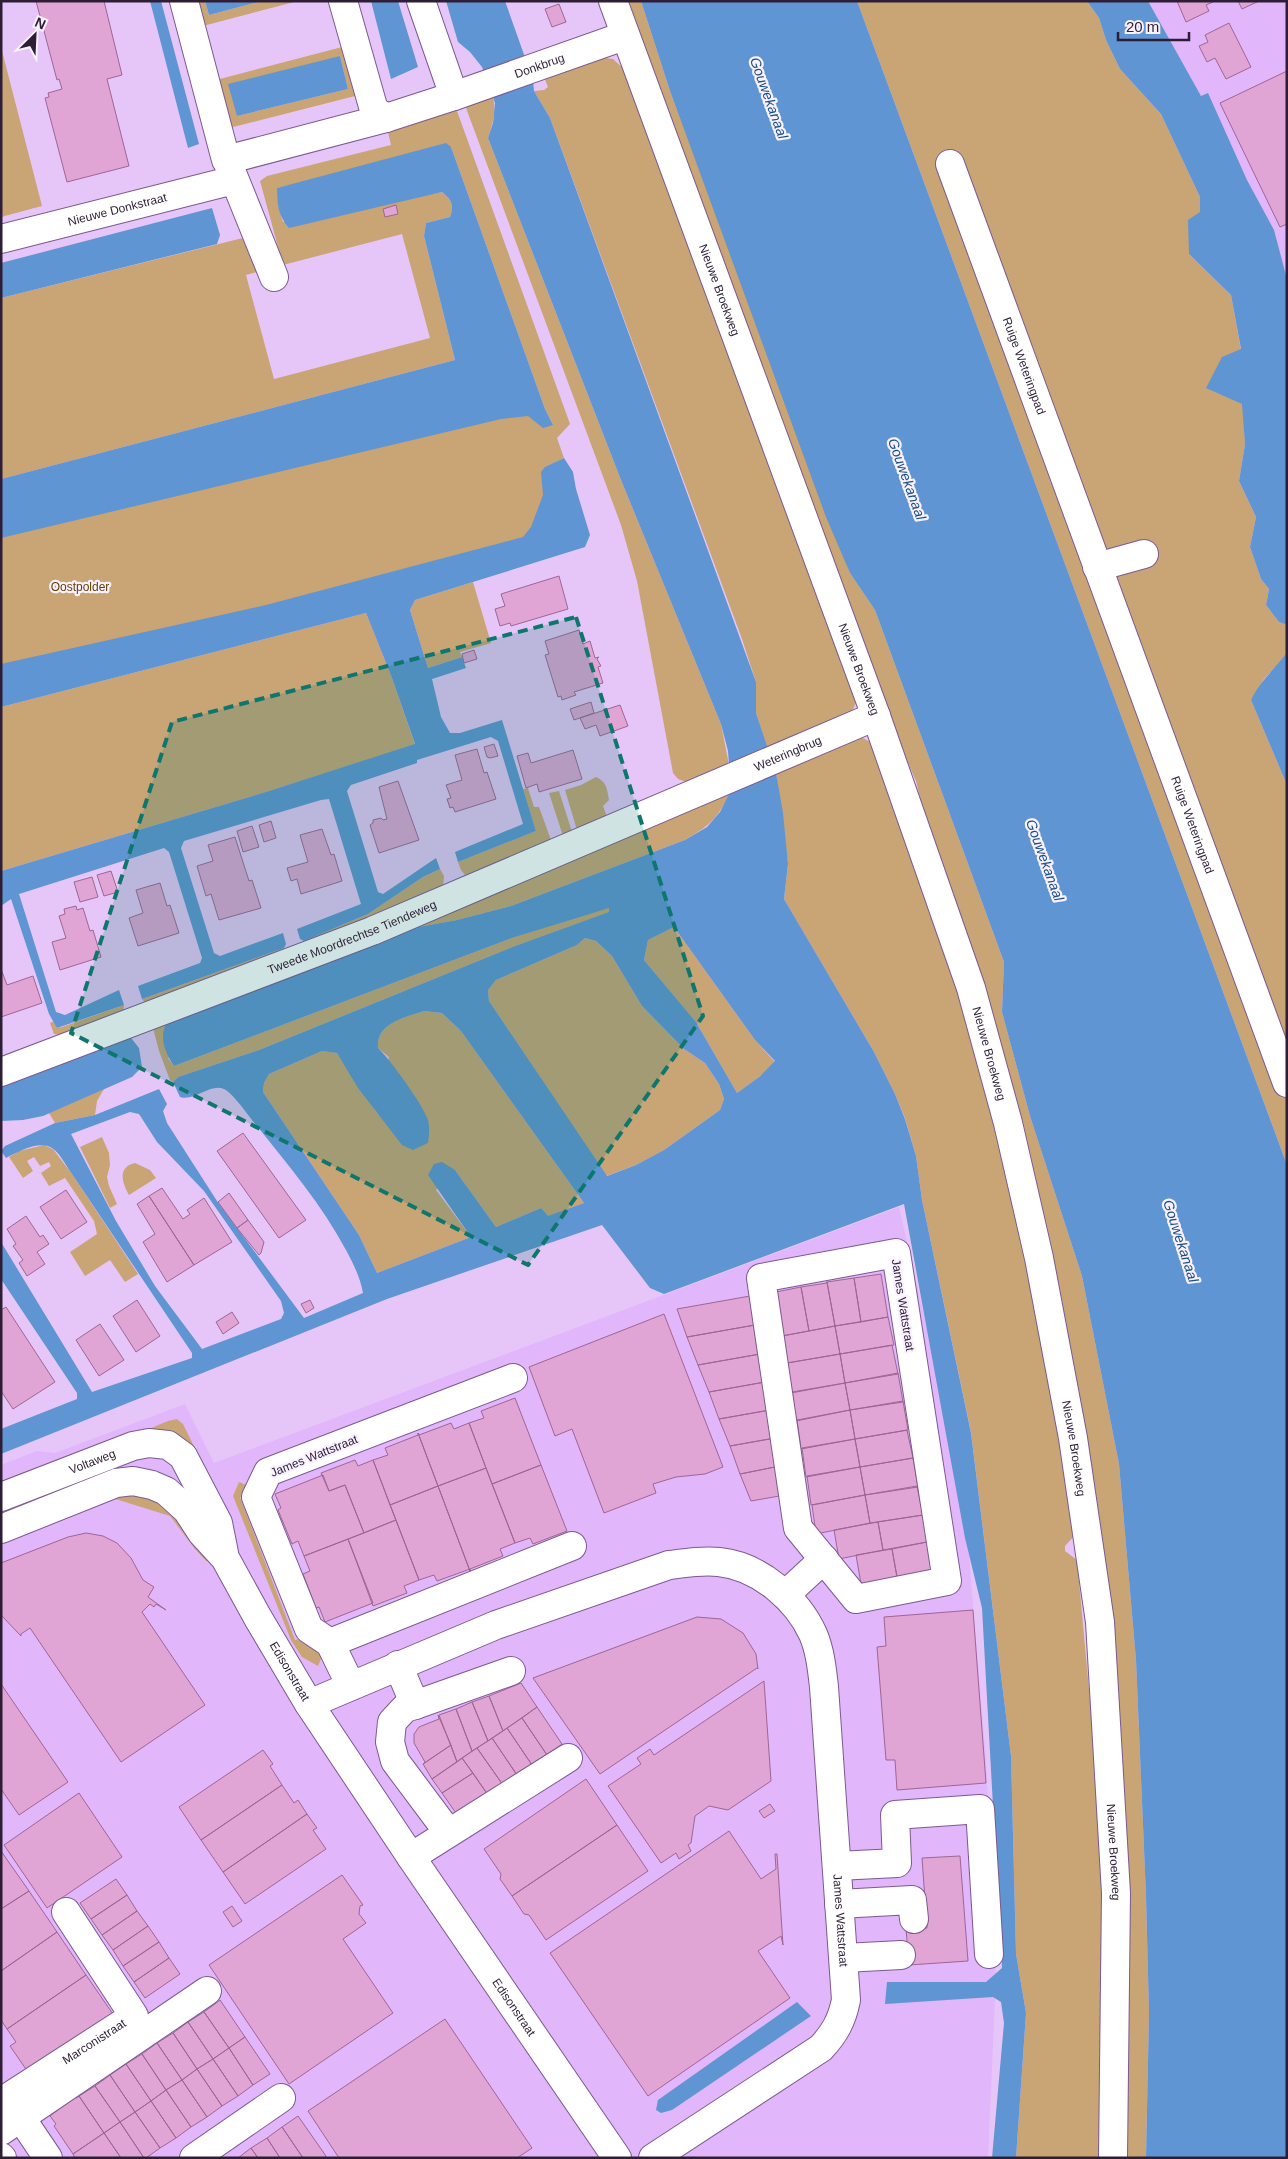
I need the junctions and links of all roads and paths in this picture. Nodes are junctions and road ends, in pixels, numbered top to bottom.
1 (184, 1) edge
2 (343, 1) edge
3 (421, 1) edge
4 (613, 1) edge
5 (624, 36) junction
6 (464, 92) junction
7 (386, 118) junction
8 (950, 164) dead end
9 (230, 170) junction
10 (1, 238) edge
11 (274, 277) dead end
12 (1144, 554) dead end
13 (1097, 567) junction
14 (864, 720) junction
15 (698, 791) joint
16 (1, 1072) edge
17 (1287, 1083) edge
18 (513, 1378) dead end
19 (183, 1456) joint
20 (1, 1497) edge
21 (1, 1529) edge
22 (572, 1546) dead end
23 (225, 1558) junction
24 (824, 1559) junction
25 (785, 1595) junction
26 (330, 1643) junction
27 (398, 1665) junction
28 (510, 1671) dead end
29 (351, 1686) junction
30 (309, 1704) junction
31 (415, 1704) junction
32 (568, 1758) dead end
33 (448, 1832) junction
34 (410, 1857) junction
35 (836, 1866) junction
36 (839, 1904) junction
37 (66, 1912) dead end
38 (914, 1919) dead end
39 (989, 1954) dead end
40 (901, 1956) dead end
41 (844, 1958) junction
42 (207, 1991) dead end
43 (281, 2098) dead end
44 (8, 2117) edge
45 (48, 2158) edge
46 (194, 2158) edge
47 (617, 2158) edge
48 (653, 2158) edge
49 (1113, 2158) edge

1 - 9 street
2 - 7 street
3 - 6 street
4 - 5 street, Nieuwe Broekweg
5 - 6 street, Donkbrug
5 - 14 street, Nieuwe Broekweg
6 - 7 street, Nieuwe Donkstraat
7 - 9 street, Nieuwe Donkstraat
8 - 13 street, Ruige Weteringpad
9 - 10 street, Nieuwe Donkstraat
9 - 11 street
12 - 13 street
13 - 17 street, Ruige Weteringpad
14 - 15 street, Weteringbrug
14 - 49 street, Nieuwe Broekweg
15 - 16 street, Tweede Moordrechtse Tiendeweg
18 - 26 street, James Wattstraat
19 - 20 street, Voltaweg
19 - 23 street, Edisonstraat
21 - 23 street, Edisonstraat
22 - 26 street
23 - 30 street, Edisonstraat
24 - 24 street, James Wattstraat
24 - 25 street
25 - 27 street, James Wattstraat
25 - 35 street, James Wattstraat
26 - 29 street
27 - 29 street, James Wattstraat
27 - 31 street
28 - 31 street
29 - 30 street, James Wattstraat
30 - 34 street, Edisonstraat
31 - 33 street
32 - 33 street
33 - 34 street
34 - 47 street, Edisonstraat
35 - 36 street, James Wattstraat
35 - 39 street
36 - 38 street
36 - 41 street, James Wattstraat
37 - 44 street, Marconistraat
40 - 41 street
41 - 48 street, James Wattstraat
42 - 44 street, Marconistraat
43 - 46 street
44 - 45 street

